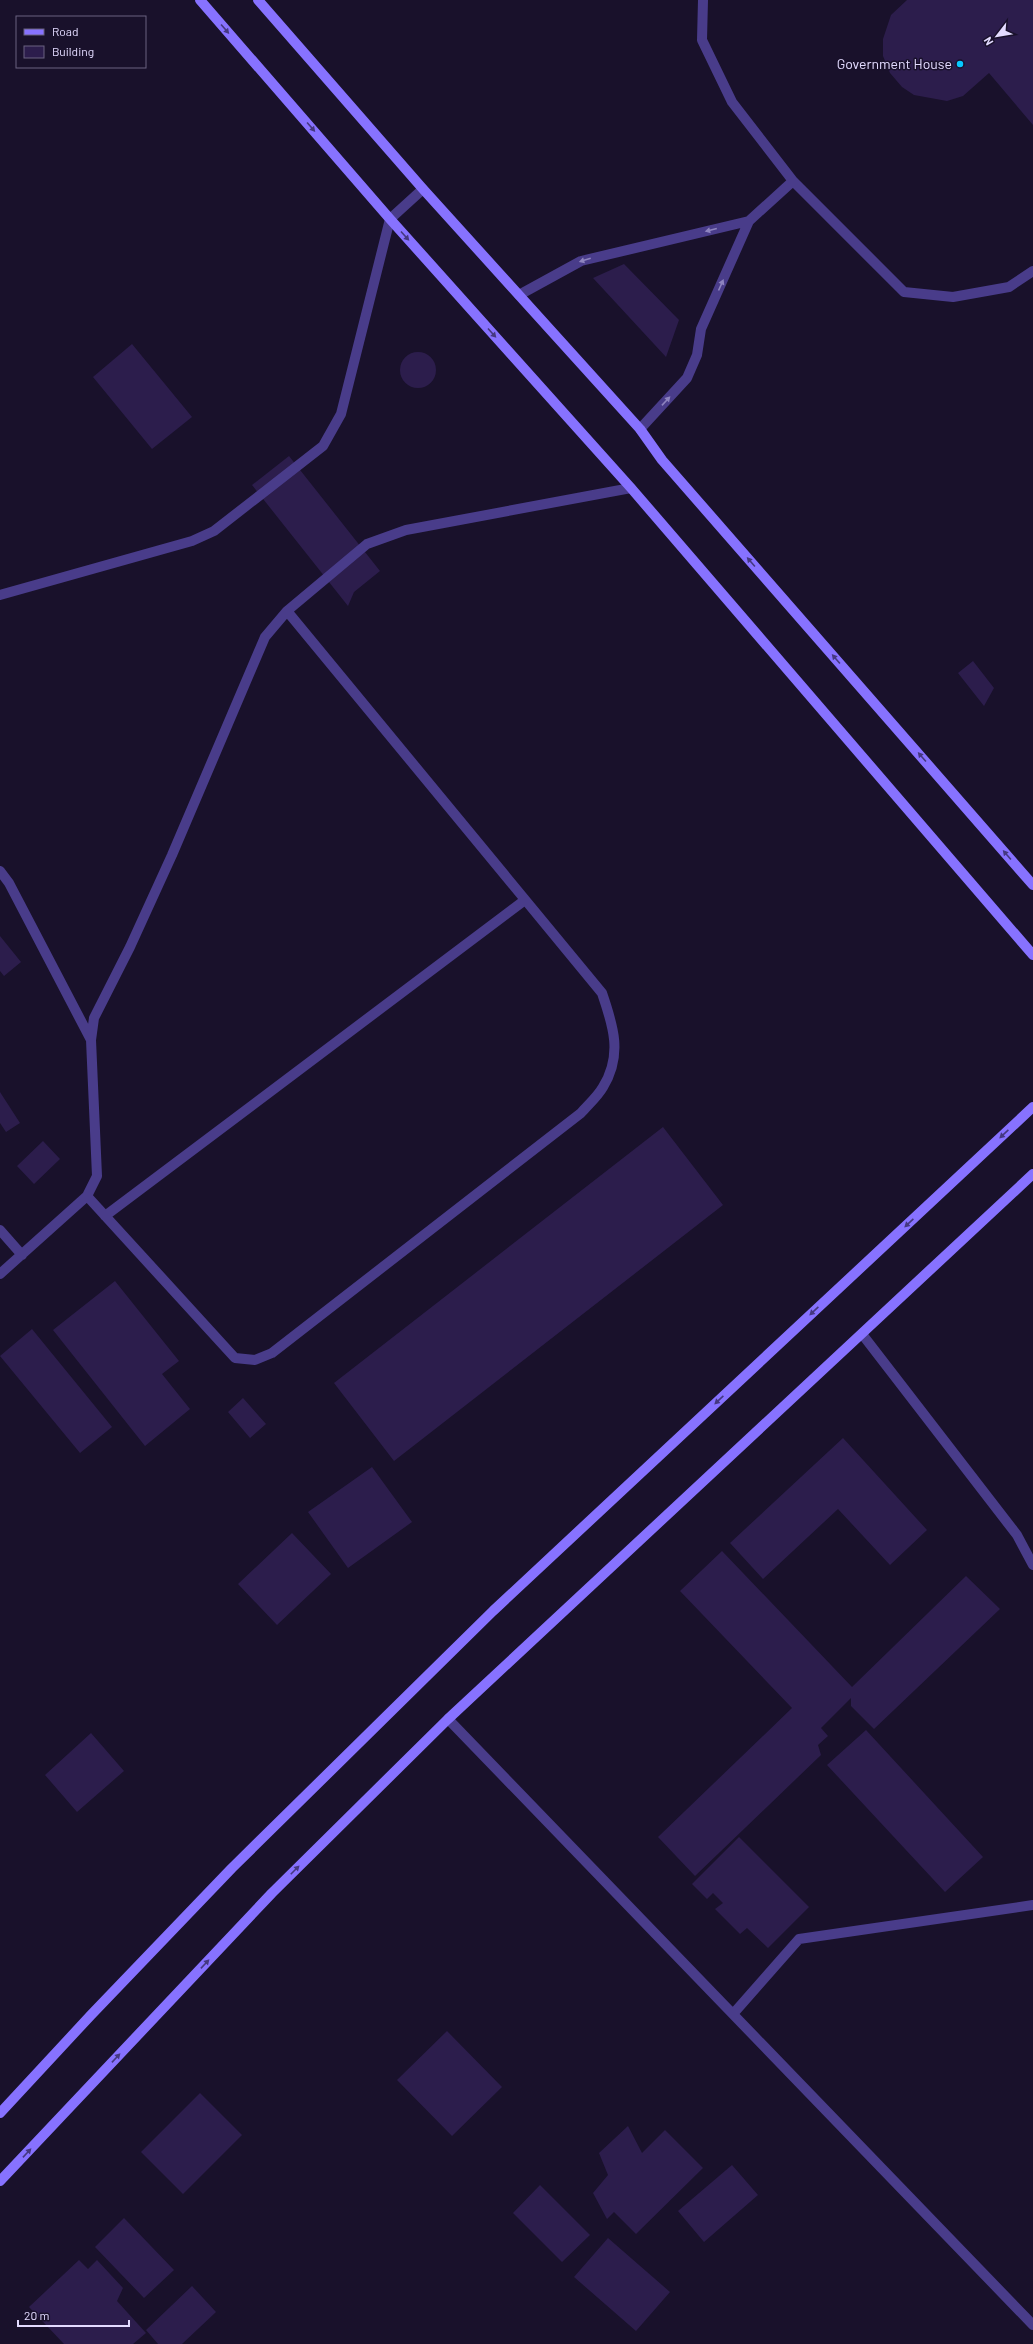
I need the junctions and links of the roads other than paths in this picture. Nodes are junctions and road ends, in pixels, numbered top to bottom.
1 (200, 0) edge
2 (258, 0) edge
3 (703, 0) edge
4 (793, 181) junction
5 (423, 189) junction
6 (390, 218) junction
7 (749, 221) junction
8 (1033, 270) edge
9 (519, 296) junction
10 (640, 429) junction
11 (631, 488) junction
12 (0, 595) edge
13 (287, 611) junction
14 (0, 871) edge
15 (1033, 884) edge
16 (525, 900) junction
17 (1033, 955) edge
18 (91, 1040) junction
19 (1033, 1107) edge
20 (1033, 1174) edge
21 (87, 1196) junction
22 (105, 1216) junction
23 (0, 1230) edge
24 (22, 1255) junction
25 (0, 1274) edge
26 (862, 1334) junction
27 (1033, 1565) edge
28 (448, 1719) junction
29 (1033, 1905) edge
30 (733, 2014) junction
31 (0, 2113) edge
32 (0, 2181) edge
33 (1033, 2325) edge

1 -> 6 street
2 - 5 street
3 - 4 street
4 - 7 street
4 - 8 street
5 - 6 street
5 - 9 street
6 -> 11 street
6 - 12 street
7 -> 9 street
10 -> 7 street
9 - 10 street
15 -> 10 street
11 - 13 street
11 - 17 street
13 - 16 street
13 - 18 street
14 - 18 street
16 - 22 street
16 - 22 street
18 - 21 street
19 -> 31 street
20 - 26 street
21 - 22 street
21 - 24 street
23 - 24 street
24 - 25 street
26 - 27 street
26 - 28 street
28 - 30 street
32 -> 28 street
29 - 30 street
30 - 33 street

